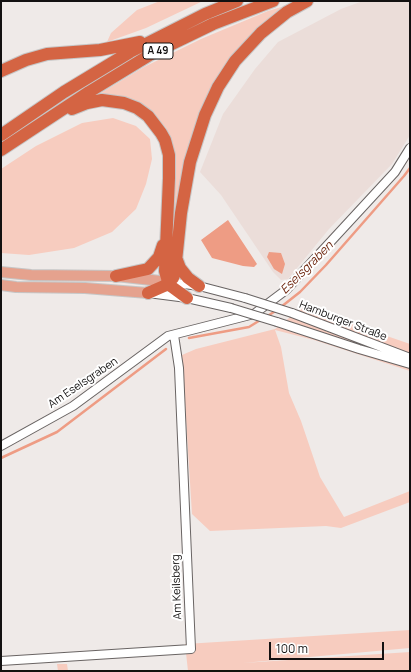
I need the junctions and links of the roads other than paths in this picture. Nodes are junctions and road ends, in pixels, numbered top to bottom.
1 (237, 1) edge
2 (273, 1) edge
3 (307, 1) edge
4 (151, 40) junction
5 (1, 71) edge
6 (52, 116) junction
7 (1, 135) edge
8 (410, 148) edge
9 (1, 150) edge
10 (166, 234) junction
11 (177, 260) junction
12 (1, 272) edge
13 (116, 276) junction
14 (169, 282) junction
15 (1, 285) edge
16 (199, 286) junction
17 (148, 293) junction
18 (187, 298) junction
19 (174, 335) junction
20 (410, 358) edge
21 (410, 364) edge
22 (1, 446) edge
23 (1, 661) edge

1 - 4 highway, A 49
2 - 6 highway, A 49
3 - 11 highway
4 - 5 highway
4 - 7 highway, A 49
6 - 9 highway, A 49
6 - 10 highway
8 - 19 street, Am Eselsgraben
10 - 13 highway
10 - 14 highway
11 - 14 highway
11 - 16 highway
12 - 13 main road
13 - 14 main road
14 - 16 street, Hamburger Straße
14 - 17 highway
14 - 18 highway
15 - 17 main road
16 - 20 street, Hamburger Straße, bridge
17 - 18 street
18 - 21 street, bridge
19 - 22 street, Am Eselsgraben
19 - 23 street, Am Keilsberg

